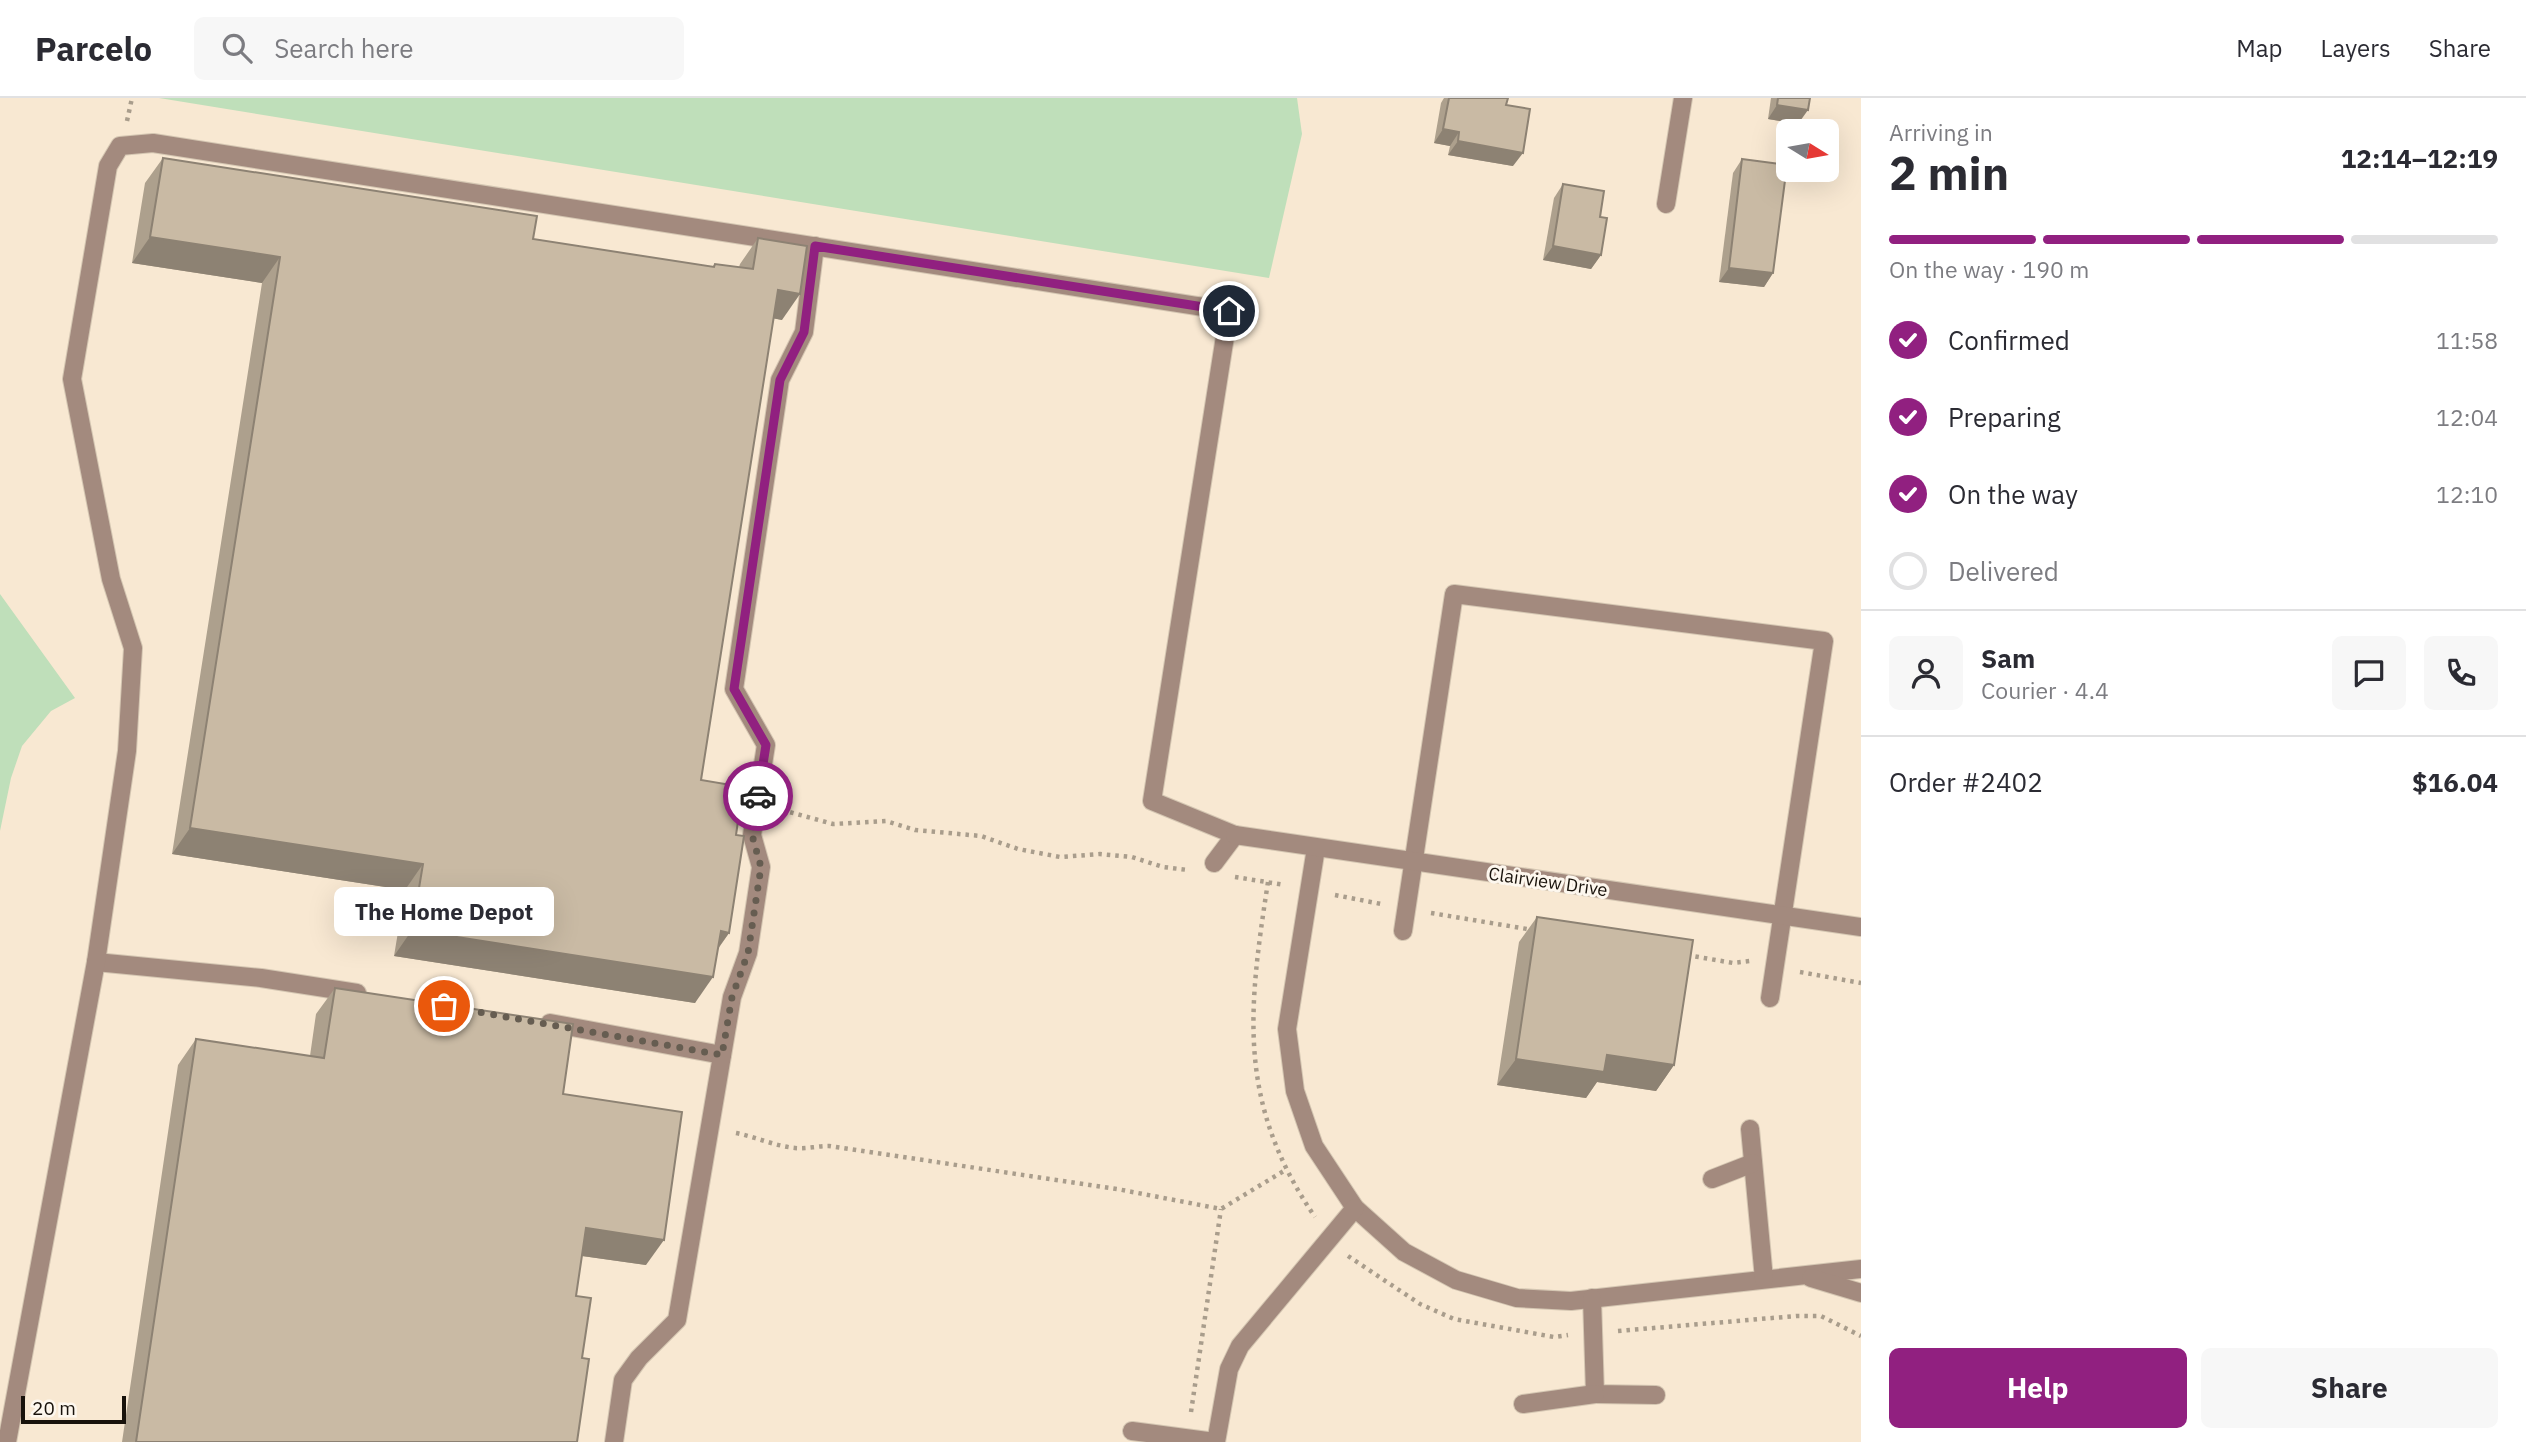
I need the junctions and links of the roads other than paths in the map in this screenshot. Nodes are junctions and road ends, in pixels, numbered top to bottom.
1 (1683, 98) edge
2 (1666, 204) dead end
3 (815, 246) junction
4 (1235, 835) junction
5 (1316, 848) junction
6 (1214, 863) dead end
7 (1415, 863) junction
8 (1782, 916) junction
9 (1861, 927) edge
10 (1403, 931) dead end
11 (96, 962) junction
12 (371, 995) edge
13 (1770, 998) dead end
14 (536, 1021) edge
15 (722, 1055) junction
16 (1750, 1129) dead end
17 (1753, 1163) junction
18 (1712, 1179) dead end
19 (1355, 1208) junction
20 (1861, 1269) edge
21 (1801, 1275) junction
22 (1763, 1279) junction
23 (1861, 1293) edge
24 (1592, 1298) junction
25 (1595, 1394) junction
26 (1656, 1395) dead end
27 (1523, 1404) dead end
28 (1132, 1431) dead end
29 (7, 1442) edge
30 (614, 1442) edge
31 (1216, 1442) edge

1 - 2 street
3 - 4 street, Clairview Drive
3 - 11 street
3 - 15 street
4 - 5 street, Clairview Drive
4 - 6 street
5 - 7 street, Clairview Drive
5 - 19 street
7 - 8 street, Clairview Drive
7 - 8 street
7 - 10 street
8 - 9 street, Clairview Drive
8 - 13 street
11 - 12 street
11 - 29 street
14 - 15 street
15 - 30 street
16 - 17 street
17 - 18 street
17 - 22 street
19 - 24 street
19 - 31 street
20 - 21 street
21 - 22 street
21 - 23 street
22 - 24 street
24 - 25 street
25 - 26 street
25 - 27 street
28 - 31 street

